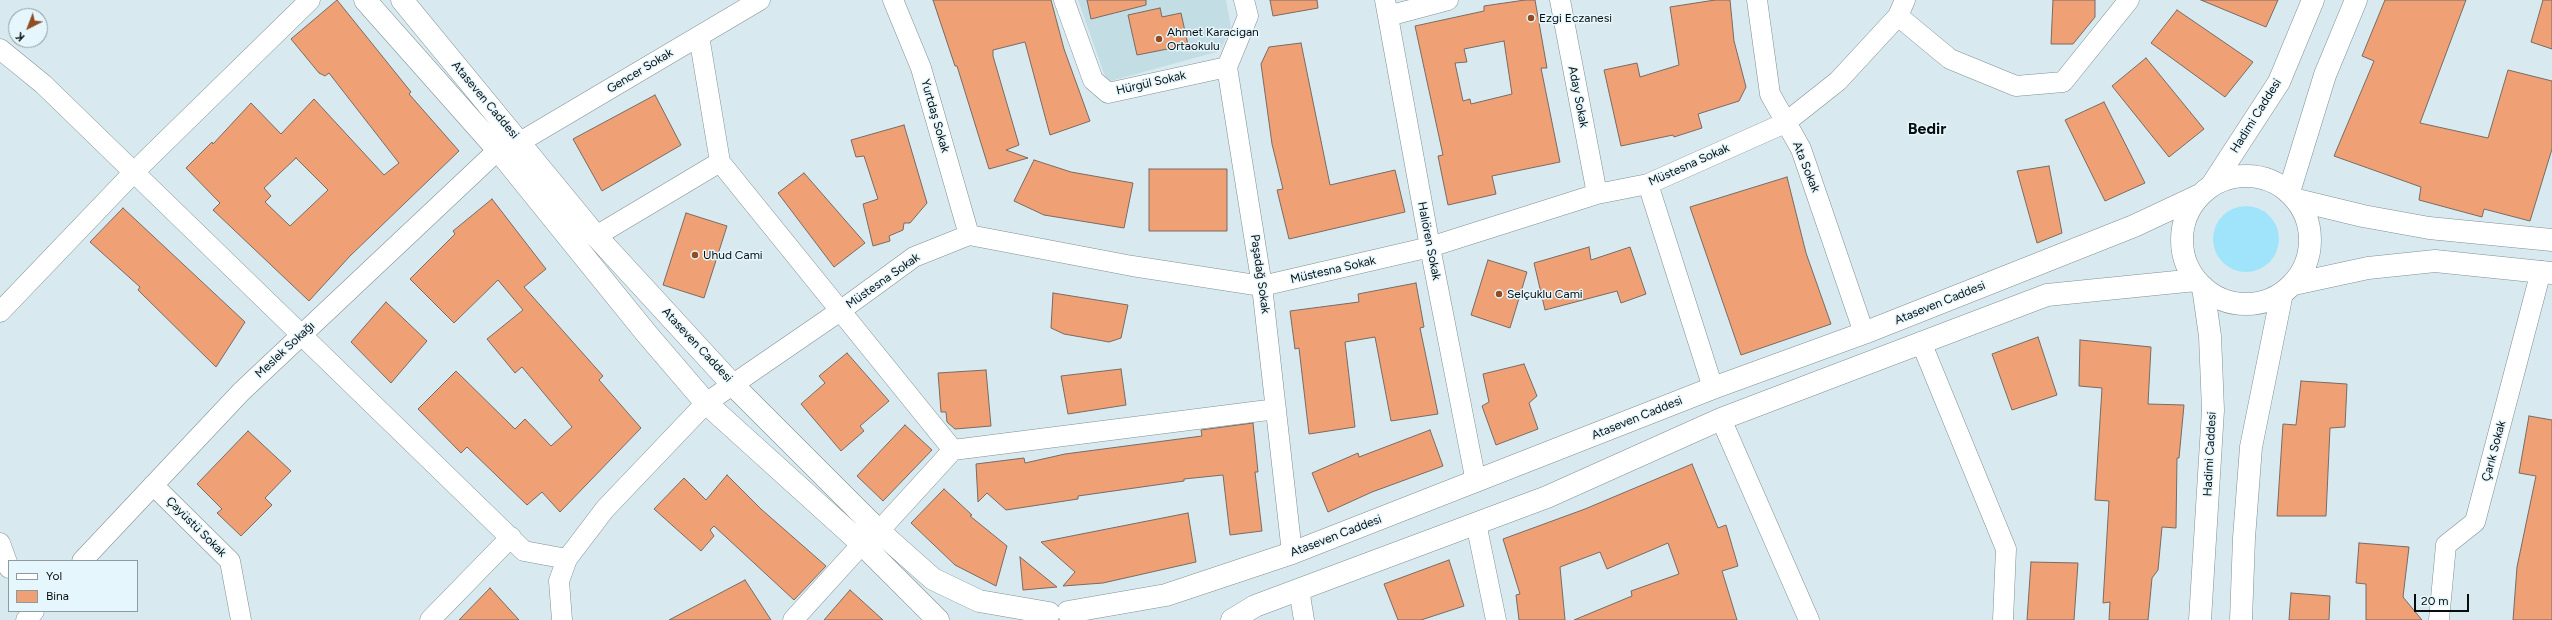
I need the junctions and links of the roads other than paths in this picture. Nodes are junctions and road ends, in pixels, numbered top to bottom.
1 (310, 0) edge
2 (365, 0) edge
3 (402, 0) edge
4 (760, 0) edge
5 (893, 0) edge
6 (1064, 0) edge
7 (1244, 0) edge
8 (1448, 0) edge
9 (1560, 0) edge
10 (1757, 0) edge
11 (2129, 0) edge
12 (2313, 0) edge
13 (2356, 0) edge
14 (1387, 8) edge
15 (1902, 8) edge
16 (699, 36) junction
17 (0, 49) edge
18 (1227, 67) junction
19 (1785, 122) junction
20 (520, 142) junction
21 (498, 150) junction
22 (720, 162) junction
23 (134, 172) junction
24 (1648, 184) junction
25 (2205, 191) junction
26 (1597, 194) junction
27 (2293, 196) junction
28 (596, 236) junction
29 (969, 236) junction
30 (2551, 236) edge
31 (1430, 247) junction
32 (2546, 272) edge
33 (2200, 284) junction
34 (1262, 286) junction
35 (2288, 289) junction
36 (840, 311) junction
37 (0, 312) edge
38 (1864, 333) junction
39 (302, 334) junction
40 (1921, 342) junction
41 (732, 384) junction
42 (1713, 388) junction
43 (706, 403) junction
44 (1276, 410) junction
45 (1721, 419) junction
46 (953, 450) junction
47 (1476, 482) junction
48 (153, 485) junction
49 (1476, 523) junction
50 (878, 530) junction
51 (511, 537) junction
52 (0, 543) edge
53 (862, 544) junction
54 (1292, 553) junction
55 (83, 560) edge
56 (567, 560) junction
57 (8, 565) edge
58 (1299, 589) junction
59 (1049, 615) edge
60 (241, 620) edge
61 (430, 620) edge
62 (562, 620) edge
63 (793, 620) edge
64 (938, 620) edge
65 (1091, 620) edge
66 (1232, 620) edge
67 (1304, 620) edge
68 (1496, 620) edge
69 (1809, 620) edge
70 (2003, 620) edge
71 (2200, 620) edge
72 (2241, 620) edge
73 (2439, 620) edge

1 - 23 street
2 - 21 main road, Ataseven Caddesi
3 - 20 main road, Ataseven Caddesi
4 - 16 street, Gencer Sokak
5 - 29 street, Yurtdaş Sokak
6 - 18 street, Hürgül Sokak
7 - 18 street
8 - 14 street
9 - 26 street, Aday Sokak
10 - 19 street, Ata Sokak
11 - 15 street
12 - 25 main road, Hadimi Caddesi
13 - 27 main road
14 - 31 street, Halıören Sokak
15 - 19 street, Müstesna Sokak
16 - 20 street, Gencer Sokak
16 - 22 street
17 - 23 street
18 - 34 street, Paşadağ Sokak
19 - 24 street, Müstesna Sokak
19 - 38 street, Ata Sokak
20 - 28 main road, Ataseven Caddesi
21 - 39 street, Meslek Sokağı
21 - 43 main road, Ataseven Caddesi
22 - 28 street
22 - 36 street
23 - 37 street
23 - 39 street
24 - 26 street, Müstesna Sokak
24 - 42 street
25 - 27 main road
25 - 33 main road
25 - 38 main road, Ataseven Caddesi
26 - 31 street, Müstesna Sokak
27 - 30 main road
27 - 35 main road
28 - 41 main road, Ataseven Caddesi
29 - 34 street, Müstesna Sokak
29 - 36 street, Müstesna Sokak
31 - 34 street, Müstesna Sokak
31 - 47 street, Halıören Sokak
32 - 35 main road
32 - 73 street, Çarık Sokak
33 - 35 main road
33 - 40 main road
33 - 71 main road, Hadimi Caddesi
34 - 44 street, Paşadağ Sokak
35 - 72 main road
36 - 41 street, Müstesna Sokak
36 - 46 street
38 - 42 main road, Ataseven Caddesi
39 - 48 street, Meslek Sokağı
39 - 51 street
40 - 45 main road
40 - 70 street
41 - 43 street, Müstesna Sokak
41 - 50 main road, Ataseven Caddesi
42 - 47 main road, Ataseven Caddesi
43 - 53 main road, Ataseven Caddesi
43 - 56 street, Müstesna Sokak
44 - 46 street
44 - 54 street, Paşadağ Sokak
45 - 49 main road
45 - 69 street
46 - 50 street
47 - 54 main road, Ataseven Caddesi
48 - 55 street, Meslek Sokağı
48 - 60 street, Çayüstü Sokak
49 - 58 main road
49 - 68 street
50 - 59 main road, Ataseven Caddesi
51 - 56 street
51 - 61 street
52 - 57 street
53 - 63 street
53 - 64 main road, Ataseven Caddesi
54 - 59 main road, Ataseven Caddesi
56 - 62 street, Müstesna Sokak
58 - 66 main road
58 - 67 street
59 - 65 main road

